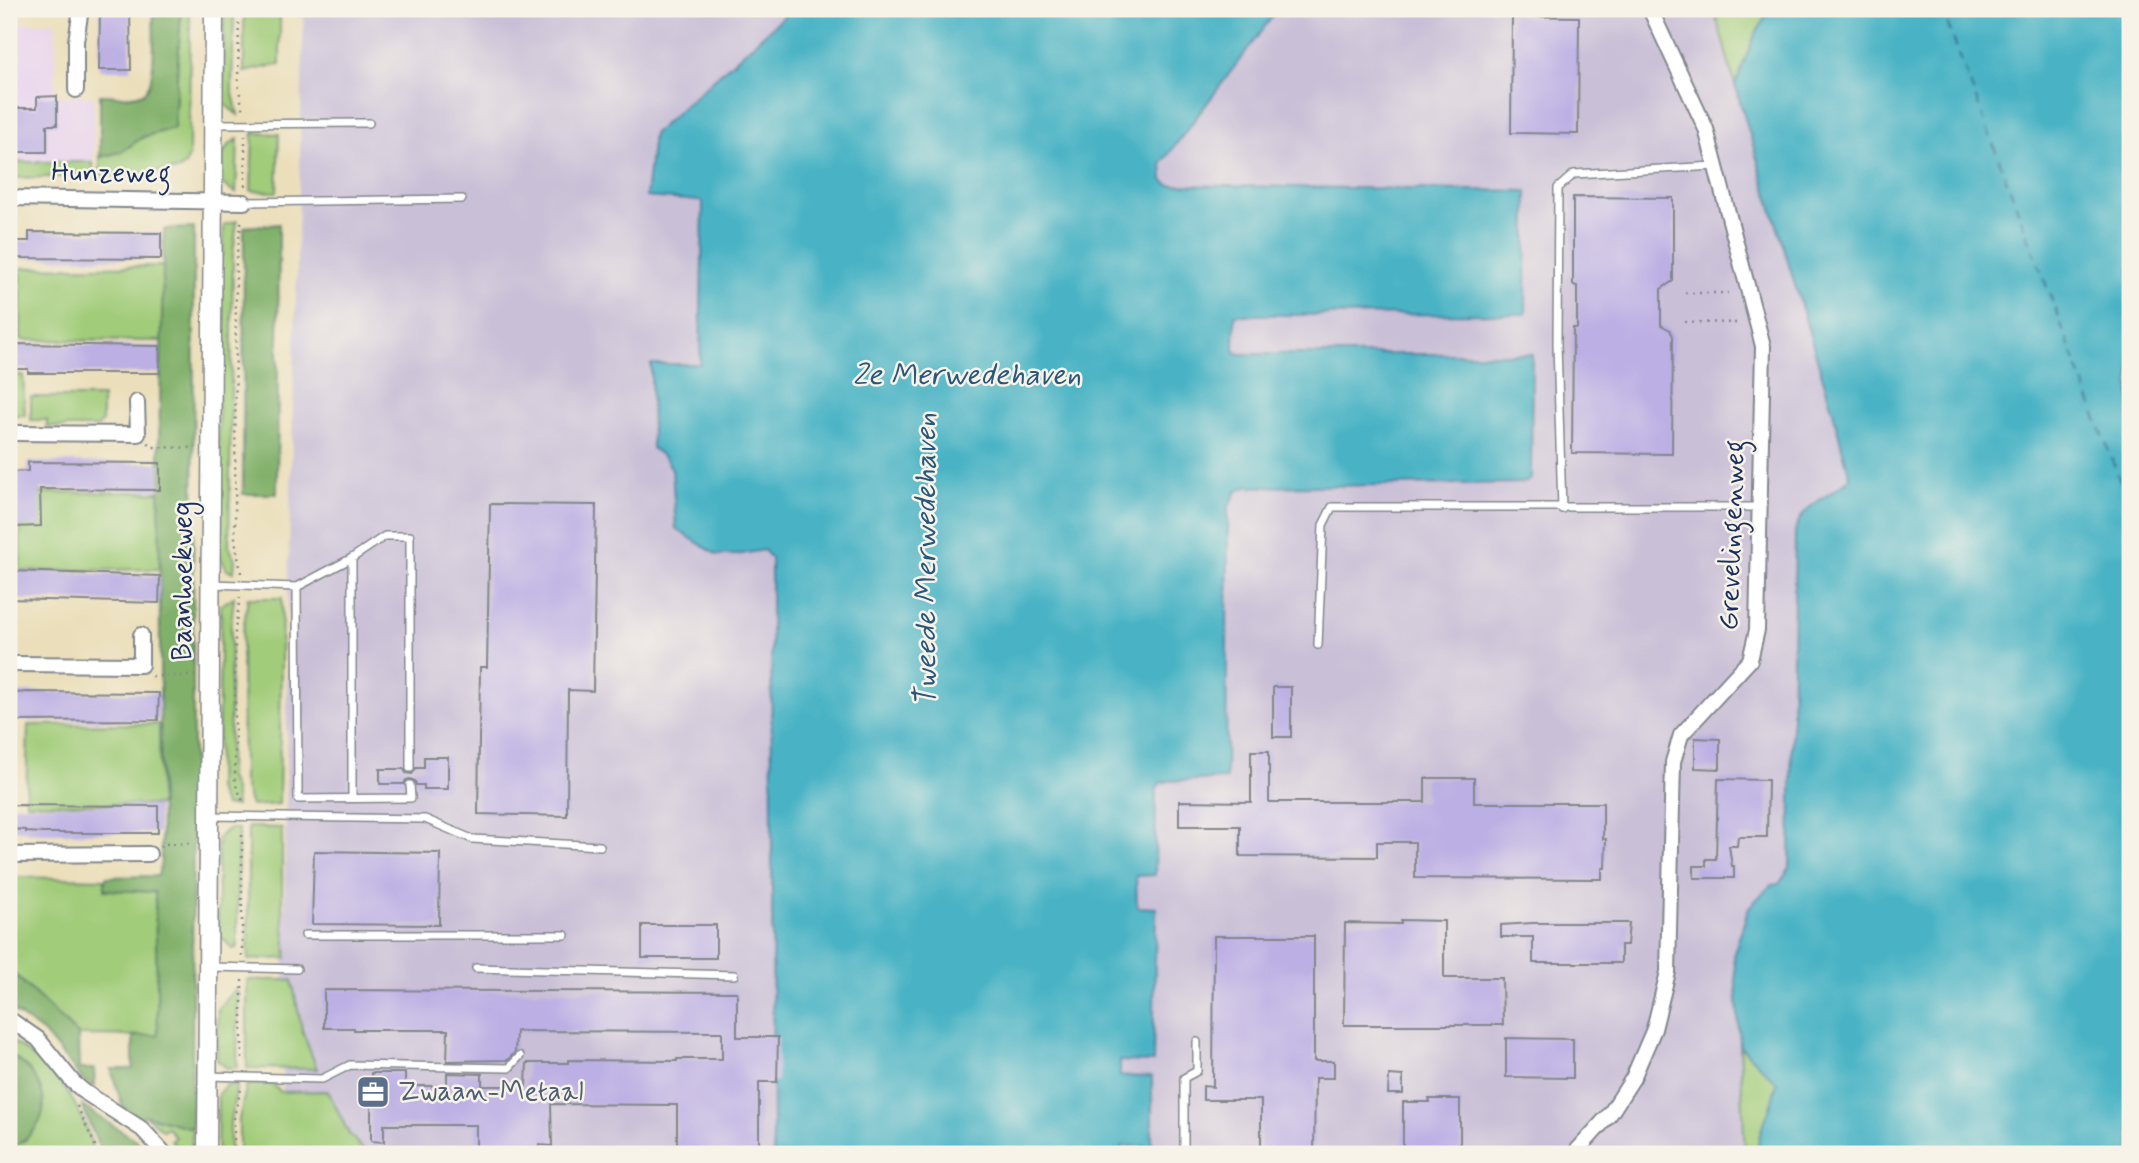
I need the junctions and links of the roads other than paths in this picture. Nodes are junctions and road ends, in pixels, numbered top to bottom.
1 (81, 9) edge
2 (214, 9) edge
3 (1650, 9) edge
4 (76, 90) dead end
5 (369, 123) dead end
6 (213, 124) junction
7 (1715, 166) junction
8 (9, 198) edge
9 (212, 200) junction
10 (462, 200) dead end
11 (244, 202) joint
12 (137, 402) dead end
13 (9, 433) edge
14 (1759, 507) junction
15 (1562, 509) junction
16 (352, 558) junction
17 (210, 584) junction
18 (297, 587) junction
19 (141, 635) dead end
20 (1318, 645) dead end
21 (9, 664) edge
22 (410, 768) dead end
23 (410, 785) dead end
24 (352, 798) junction
25 (209, 816) junction
26 (600, 846) dead end
27 (149, 854) road end
28 (9, 855) edge
29 (305, 935) dead end
30 (565, 935) dead end
31 (208, 967) junction
32 (476, 968) dead end
33 (297, 969) dead end
34 (734, 975) dead end
35 (9, 1020) edge
36 (1197, 1042) dead end
37 (520, 1056) dead end
38 (207, 1076) junction
39 (205, 1150) edge
40 (165, 1154) edge
41 (1184, 1154) edge
42 (1574, 1154) edge

1 - 4 street
2 - 6 street, Baanhoekweg
3 - 7 street, Grevelingenweg
5 - 6 lane
6 - 9 street, Baanhoekweg
7 - 14 street, Grevelingenweg
7 - 15 lane
8 - 9 street, Hunzeweg
9 - 11 street, Hunzeweg
9 - 17 street, Baanhoekweg
10 - 11 lane
12 - 13 street
14 - 15 lane
14 - 42 street, Grevelingenweg
15 - 20 lane
16 - 18 lane
16 - 22 lane
16 - 24 lane
17 - 18 lane
17 - 25 street, Baanhoekweg
18 - 24 lane
19 - 21 street
23 - 24 lane
25 - 26 lane
25 - 31 street, Baanhoekweg
27 - 28 street
29 - 30 lane
31 - 33 lane
31 - 38 street, Baanhoekweg
32 - 34 lane
35 - 40 street
36 - 41 lane
37 - 38 lane
38 - 39 street, Baanhoekweg

